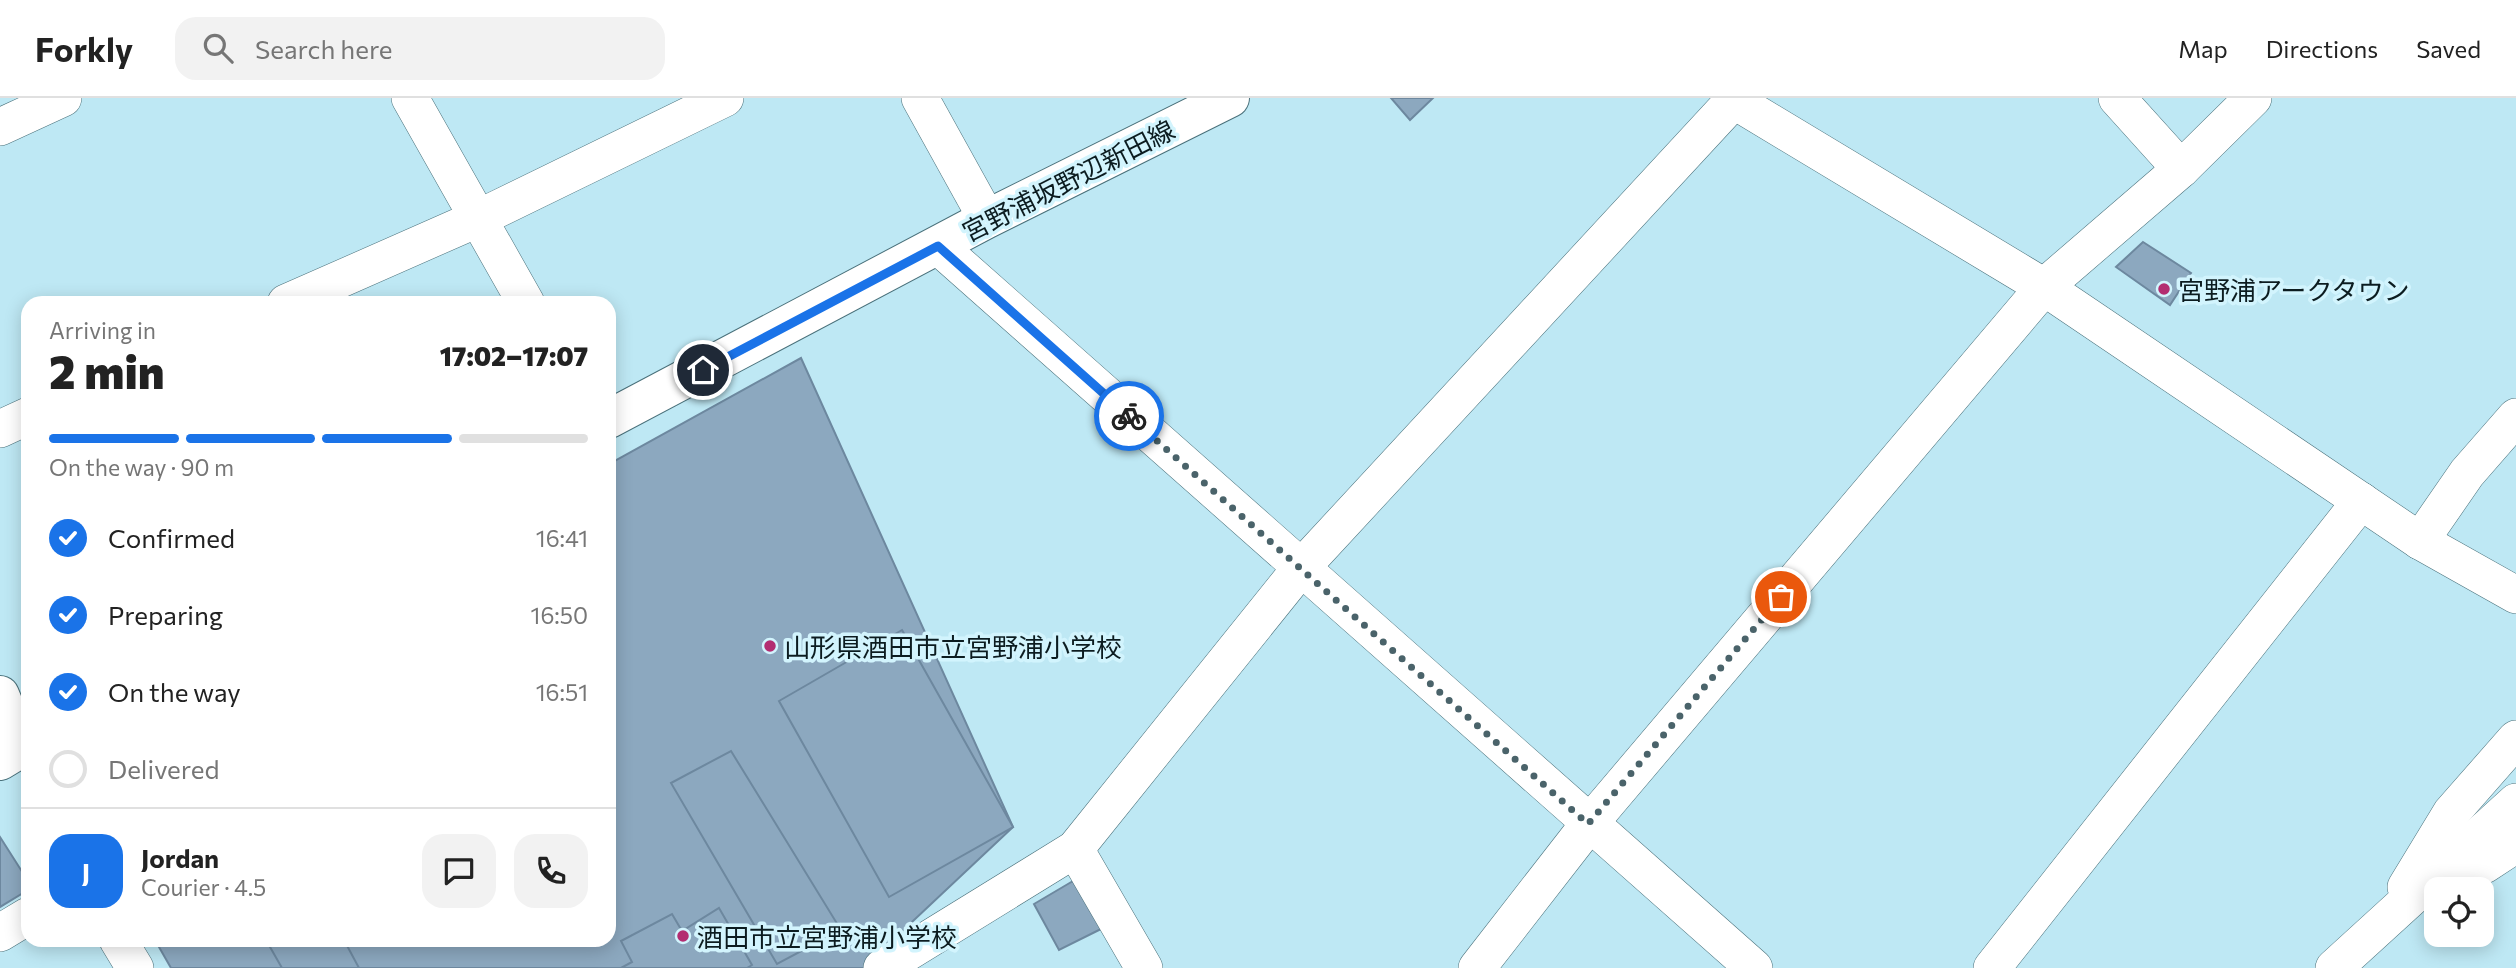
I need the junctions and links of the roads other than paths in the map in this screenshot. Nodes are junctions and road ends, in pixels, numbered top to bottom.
1 (63, 98) edge
2 (410, 98) edge
3 (725, 98) edge
4 (920, 98) edge
5 (1230, 98) edge
6 (2117, 98) edge
7 (2253, 98) edge
8 (1732, 99) edge
9 (0, 127) edge
10 (2181, 169) junction
11 (479, 218) junction
12 (987, 219) junction
13 (938, 246) junction
14 (2043, 287) junction
15 (302, 296) edge
16 (522, 296) edge
17 (616, 415) edge
18 (2516, 417) edge
19 (21, 419) edge
20 (0, 429) edge
21 (2361, 501) junction
22 (2420, 541) junction
23 (1300, 569) junction
24 (2516, 595) edge
25 (0, 695) edge
26 (2516, 739) edge
27 (19, 754) edge
28 (2516, 802) edge
29 (1588, 824) junction
30 (2516, 844) edge
31 (1074, 849) junction
32 (2439, 872) junction
33 (2387, 918) junction
34 (21, 920) edge
35 (0, 933) edge
36 (122, 947) edge
37 (135, 968) edge
38 (882, 968) edge
39 (1144, 968) edge
40 (1477, 968) edge
41 (1754, 968) edge
42 (1992, 968) edge
43 (2333, 968) edge

1 - 9 street
2 - 11 street
3 - 11 street
4 - 12 street
5 - 12 main road, 宮野浦坂野辺新田線
6 - 10 street
7 - 10 street
8 - 14 street
8 - 23 street
10 - 14 street
11 - 15 street
11 - 16 street
12 - 13 main road, 宮野浦坂野辺新田線
13 - 17 main road, 宮野浦坂野辺新田線
13 - 23 street
14 - 21 street
14 - 29 street
18 - 22 street
19 - 20 street
21 - 22 street
21 - 42 street
22 - 24 street
23 - 29 street
23 - 31 street
25 - 27 main road
26 - 33 street
28 - 32 street
29 - 40 street
29 - 41 street
30 - 32 street
31 - 38 street
31 - 39 street
32 - 33 street
33 - 43 street
34 - 35 street
36 - 37 street

